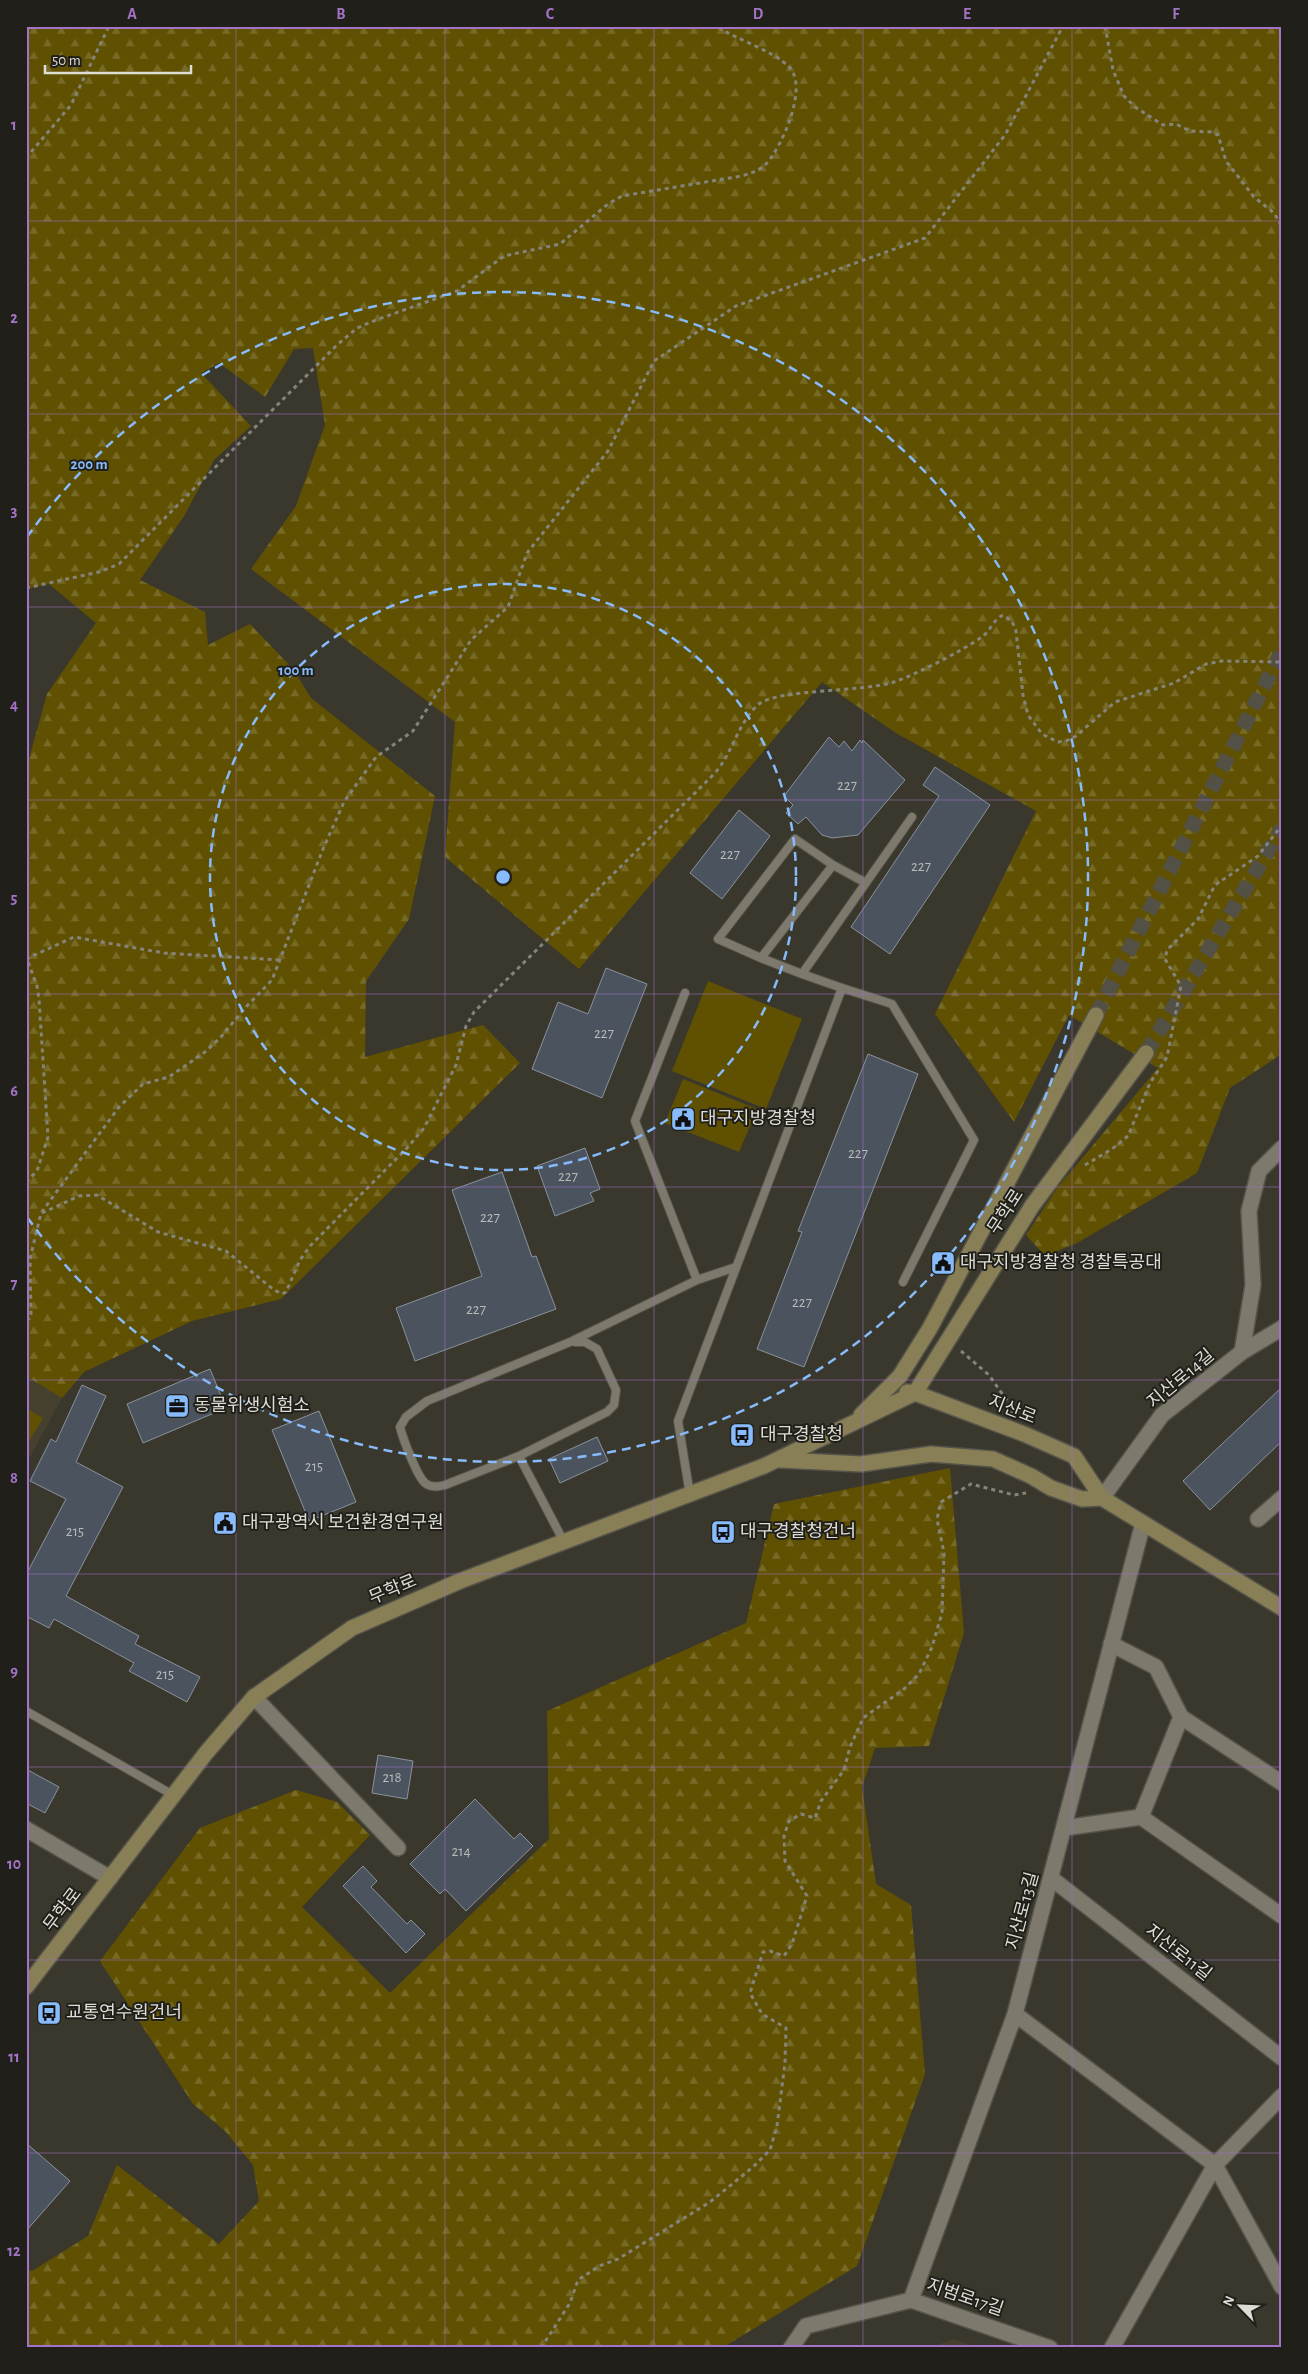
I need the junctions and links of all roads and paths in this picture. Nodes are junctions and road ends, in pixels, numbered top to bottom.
1 (109, 26) edge
2 (716, 26) edge
3 (1063, 26) edge
4 (1105, 26) edge
5 (26, 158) edge
6 (1282, 227) edge
7 (26, 588) edge
8 (1282, 662) edge
9 (912, 817) dead end
10 (833, 865) junction
11 (866, 882) junction
12 (761, 958) junction
13 (26, 959) edge
14 (280, 960) junction
15 (802, 974) junction
16 (842, 988) junction
17 (685, 993) dead end
18 (1096, 1015) tunnel mouth
19 (1146, 1053) tunnel mouth
20 (1282, 1148) edge
21 (26, 1182) edge
22 (41, 1213) junction
23 (736, 1267) junction
24 (697, 1280) junction
25 (903, 1282) dead end
26 (26, 1318) edge
27 (1282, 1328) edge
28 (570, 1342) junction
29 (1242, 1352) junction
30 (886, 1390) junction
31 (916, 1393) junction
32 (853, 1423) junction
33 (519, 1456) junction
34 (777, 1460) junction
35 (861, 1464) joint
36 (1051, 1488) junction
37 (690, 1495) junction
38 (1102, 1498) junction
39 (1282, 1498) edge
40 (1258, 1519) dead end
41 (1143, 1523) junction
42 (564, 1542) junction
43 (1282, 1608) edge
44 (1112, 1644) junction
45 (254, 1697) junction
46 (26, 1711) edge
47 (1181, 1717) junction
48 (1282, 1783) edge
49 (174, 1795) junction
50 (1141, 1817) junction
51 (1064, 1828) junction
52 (26, 1829) edge
53 (398, 1848) dead end
54 (110, 1878) junction
55 (1051, 1878) junction
56 (1282, 1916) edge
57 (26, 1987) edge
58 (1015, 2014) junction
59 (1282, 2058) edge
60 (1282, 2096) edge
61 (1214, 2165) junction
62 (1281, 2284) edge
63 (912, 2300) junction
64 (540, 2348) edge
65 (791, 2348) edge
66 (1050, 2348) edge
67 (1112, 2348) edge

1 - 5 path
2 - 7 path
3 - 14 path
4 - 6 path
8 - 22 path
9 - 11 lane
10 - 11 lane
10 - 12 lane
10 - 12 lane
11 - 15 lane
12 - 15 lane
13 - 14 path
13 - 21 path
14 - 22 path
15 - 16 lane
16 - 23 lane
16 - 25 lane
17 - 24 lane
18 - 30 main road, 무학로
19 - 31 main road, 무학로
20 - 29 street
22 - 26 path
23 - 24 lane
23 - 37 lane
24 - 28 lane
27 - 29 street, 지산로14길
28 - 33 lane
28 - 33 lane
29 - 38 street, 지산로14길
30 - 31 main road, 지산로
30 - 32 main road, 무학로
31 - 32 main road, 무학로
31 - 38 main road, 지산로
32 - 34 main road, 무학로
33 - 42 lane
34 - 35 main road, 무학로
34 - 37 main road, 무학로
35 - 36 main road, 지산로
36 - 38 main road, 지산로
36 - 64 path
37 - 42 main road, 무학로
38 - 41 main road, 지산로
39 - 40 street
41 - 43 main road, 지산로
41 - 44 street, 지산로13길
42 - 45 main road, 무학로
44 - 47 street
44 - 51 street, 지산로13길
45 - 49 main road, 무학로
45 - 53 street
46 - 49 lane
47 - 48 street
47 - 50 street
49 - 54 main road, 무학로
50 - 51 street
50 - 56 street
51 - 55 street, 지산로13길
52 - 54 street, 무학로
54 - 57 main road, 무학로
55 - 58 street, 지산로13길
55 - 59 street, 지산로11길
58 - 61 street
58 - 63 street, 지산로13길
60 - 61 street
61 - 62 street
61 - 67 street
63 - 65 street, 지범로17길
63 - 66 street, 지범로17길

